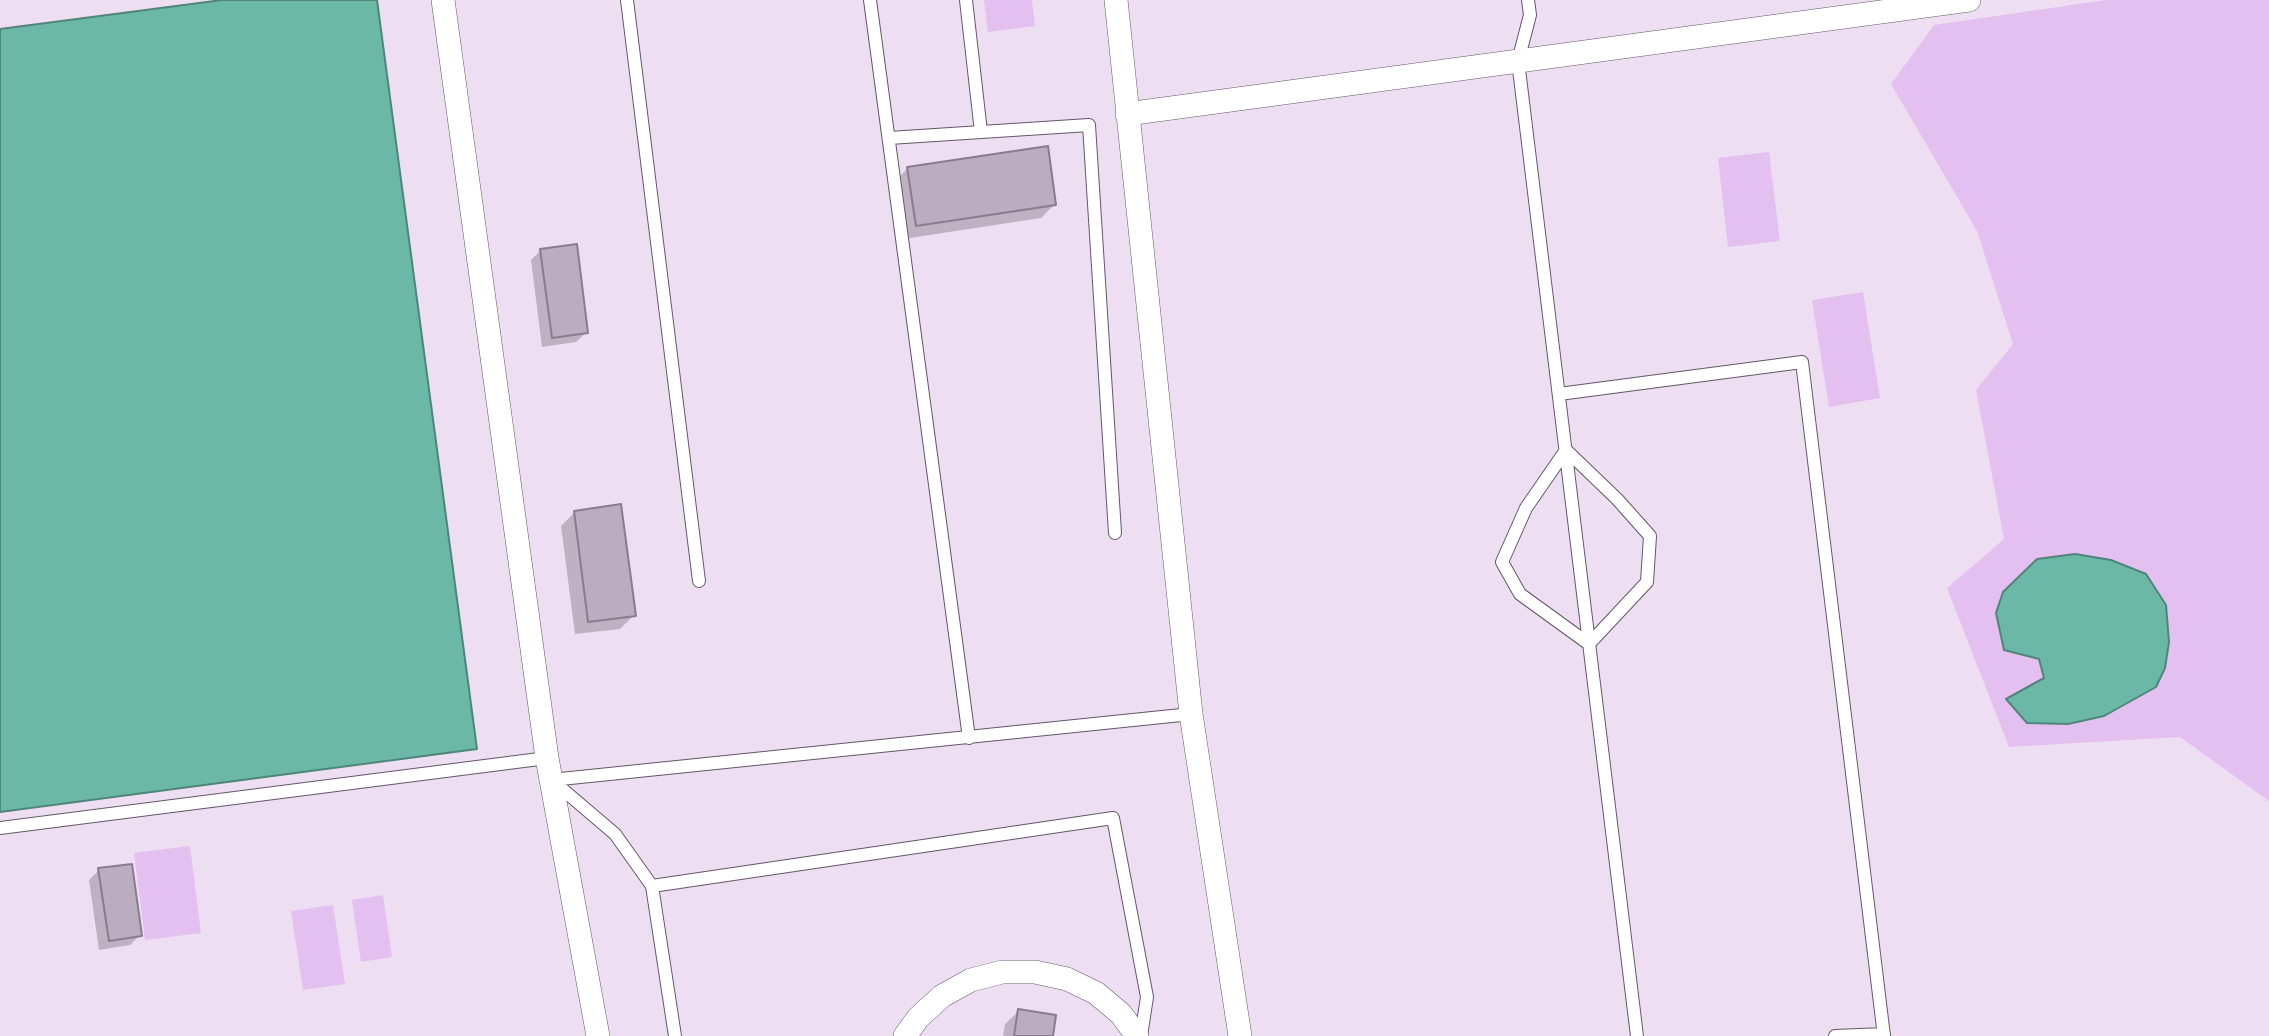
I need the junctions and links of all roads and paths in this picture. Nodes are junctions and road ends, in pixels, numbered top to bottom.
1 (443, 0) edge
2 (627, 0) edge
3 (870, 0) edge
4 (966, 0) edge
5 (1116, 0) edge
6 (1528, 0) edge
7 (1969, 0) edge
8 (1518, 61) junction
9 (1127, 114) junction
10 (981, 132) junction
11 (889, 138) junction
12 (1559, 394) junction
13 (1566, 450) junction
14 (1115, 533) dead end
15 (699, 581) dead end
16 (1589, 644) junction
17 (1191, 714) junction
18 (970, 738) junction
19 (549, 769) junction
20 (0, 828) edge
21 (652, 886) junction
22 (1884, 1035) edge
23 (598, 1036) edge
24 (675, 1036) edge
25 (905, 1036) edge
26 (1139, 1036) edge
27 (1240, 1036) edge
28 (1637, 1036) edge
29 (1835, 1036) edge

1 - 19 street
2 - 15 lane
3 - 11 lane
4 - 10 lane
5 - 9 street
6 - 8 lane
7 - 8 street
8 - 9 street
8 - 12 lane
9 - 17 street
10 - 11 lane
10 - 14 lane
11 - 18 lane
12 - 13 lane
12 - 22 lane
13 - 16 lane
13 - 16 lane
13 - 16 lane
16 - 28 lane
17 - 18 lane
17 - 27 street
18 - 19 lane
19 - 20 lane
19 - 21 lane
19 - 23 street
21 - 24 lane
21 - 26 lane
22 - 29 lane
25 - 26 street

